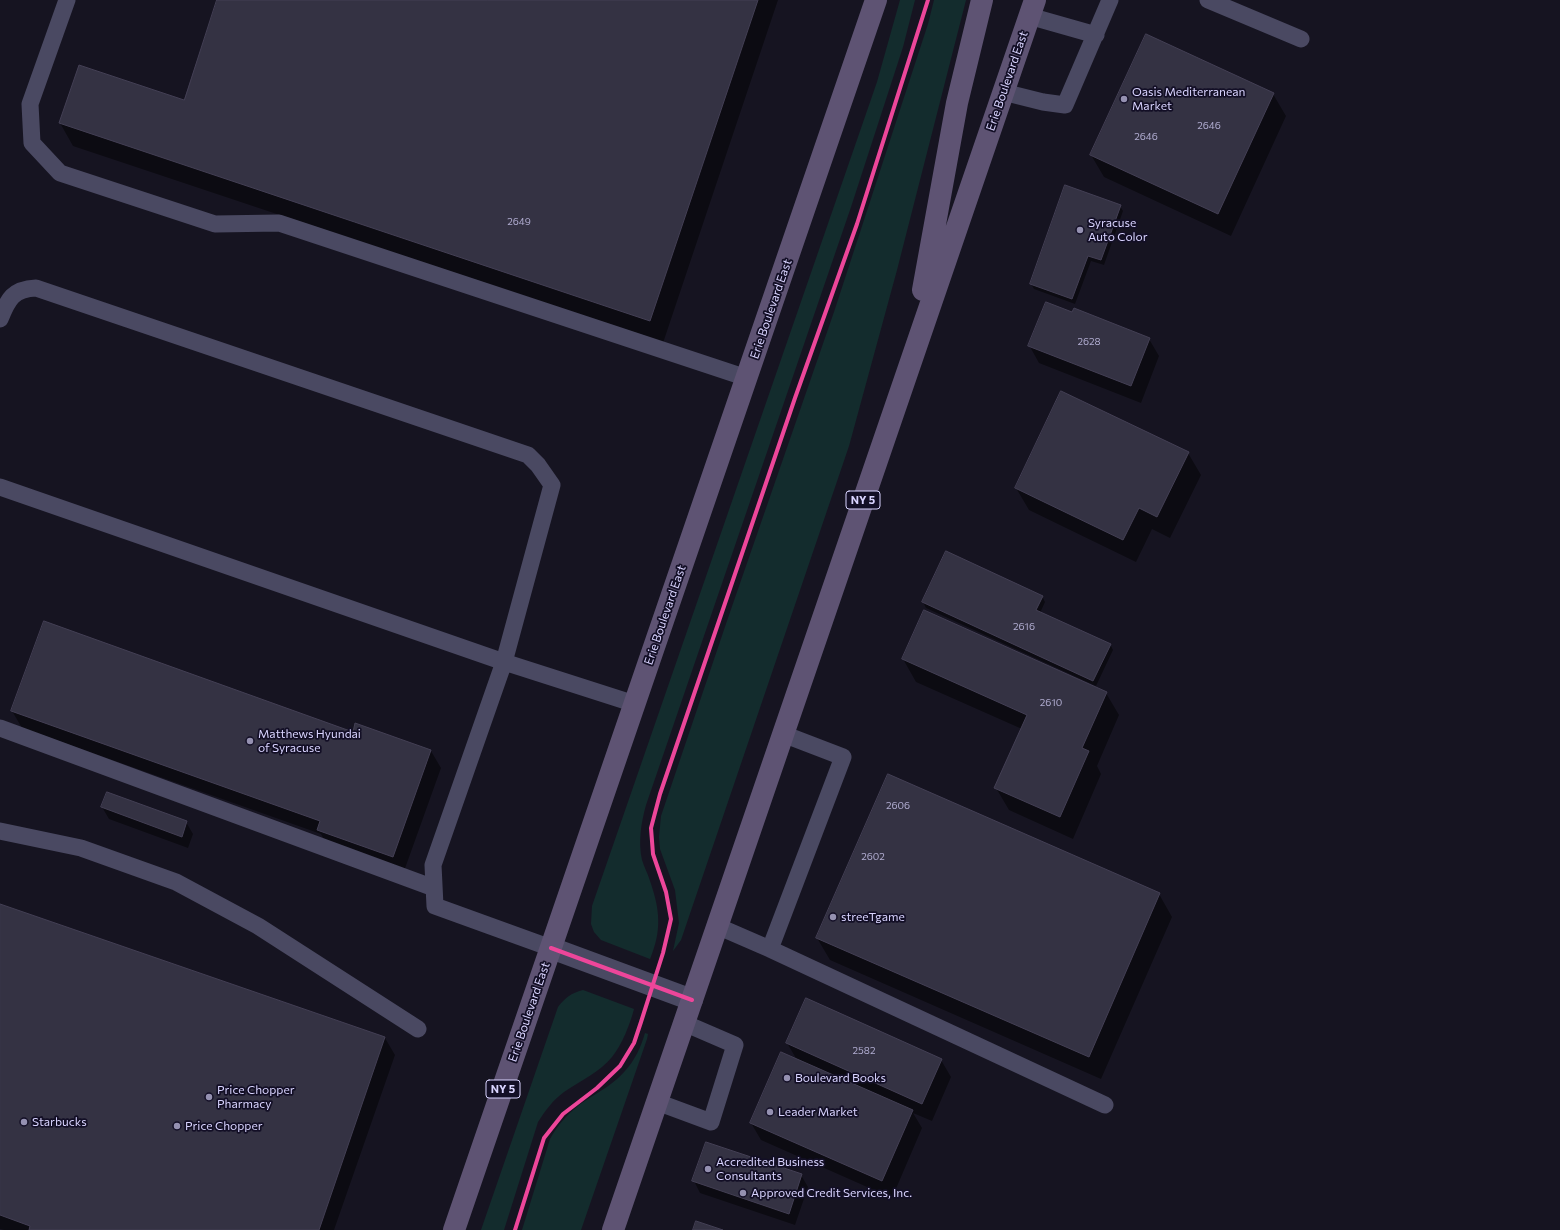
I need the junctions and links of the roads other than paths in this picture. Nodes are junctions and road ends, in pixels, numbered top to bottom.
1 (67, 0) edge
2 (876, 0) edge
3 (982, 0) edge
4 (1110, 0) edge
5 (1208, 0) edge
6 (1032, 8) edge
7 (1096, 36) junction
8 (1301, 39) dead end
9 (1003, 92) junction
10 (0, 319) edge
11 (911, 358) junction
12 (747, 378) junction
13 (0, 487) edge
14 (504, 662) junction
15 (635, 704) junction
16 (0, 728) edge
17 (783, 734) junction
18 (0, 831) edge
19 (434, 888) junction
20 (717, 926) junction
21 (551, 948) junction
22 (770, 949) junction
23 (692, 1000) junction
24 (684, 1023) junction
25 (418, 1029) dead end
26 (657, 1102) junction
27 (1104, 1105) dead end
28 (454, 1230) edge
29 (613, 1230) edge

1 - 12 lane
2 - 12 main road, Erie Boulevard East / NY 5
3 - 11 main road
4 - 7 lane
5 - 8 lane
6 - 7 lane
6 - 9 main road, Erie Boulevard East / NY 5
7 - 9 lane
9 - 11 main road, Erie Boulevard East / NY 5
10 - 14 lane
11 - 17 main road, Erie Boulevard East / NY 5
12 - 15 main road, Erie Boulevard East / NY 5
13 - 14 lane
14 - 15 lane
14 - 19 lane
15 - 21 main road, Erie Boulevard East / NY 5
16 - 19 lane
17 - 20 main road, Erie Boulevard East / NY 5
17 - 22 lane
18 - 25 lane
19 - 21 lane
20 - 22 lane
20 - 23 main road, Erie Boulevard East / NY 5
21 - 23 street
21 - 28 main road, Erie Boulevard East / NY 5
22 - 27 lane
23 - 24 main road, Erie Boulevard East / NY 5
24 - 26 main road, Erie Boulevard East / NY 5
24 - 26 lane
26 - 29 main road, Erie Boulevard East / NY 5

